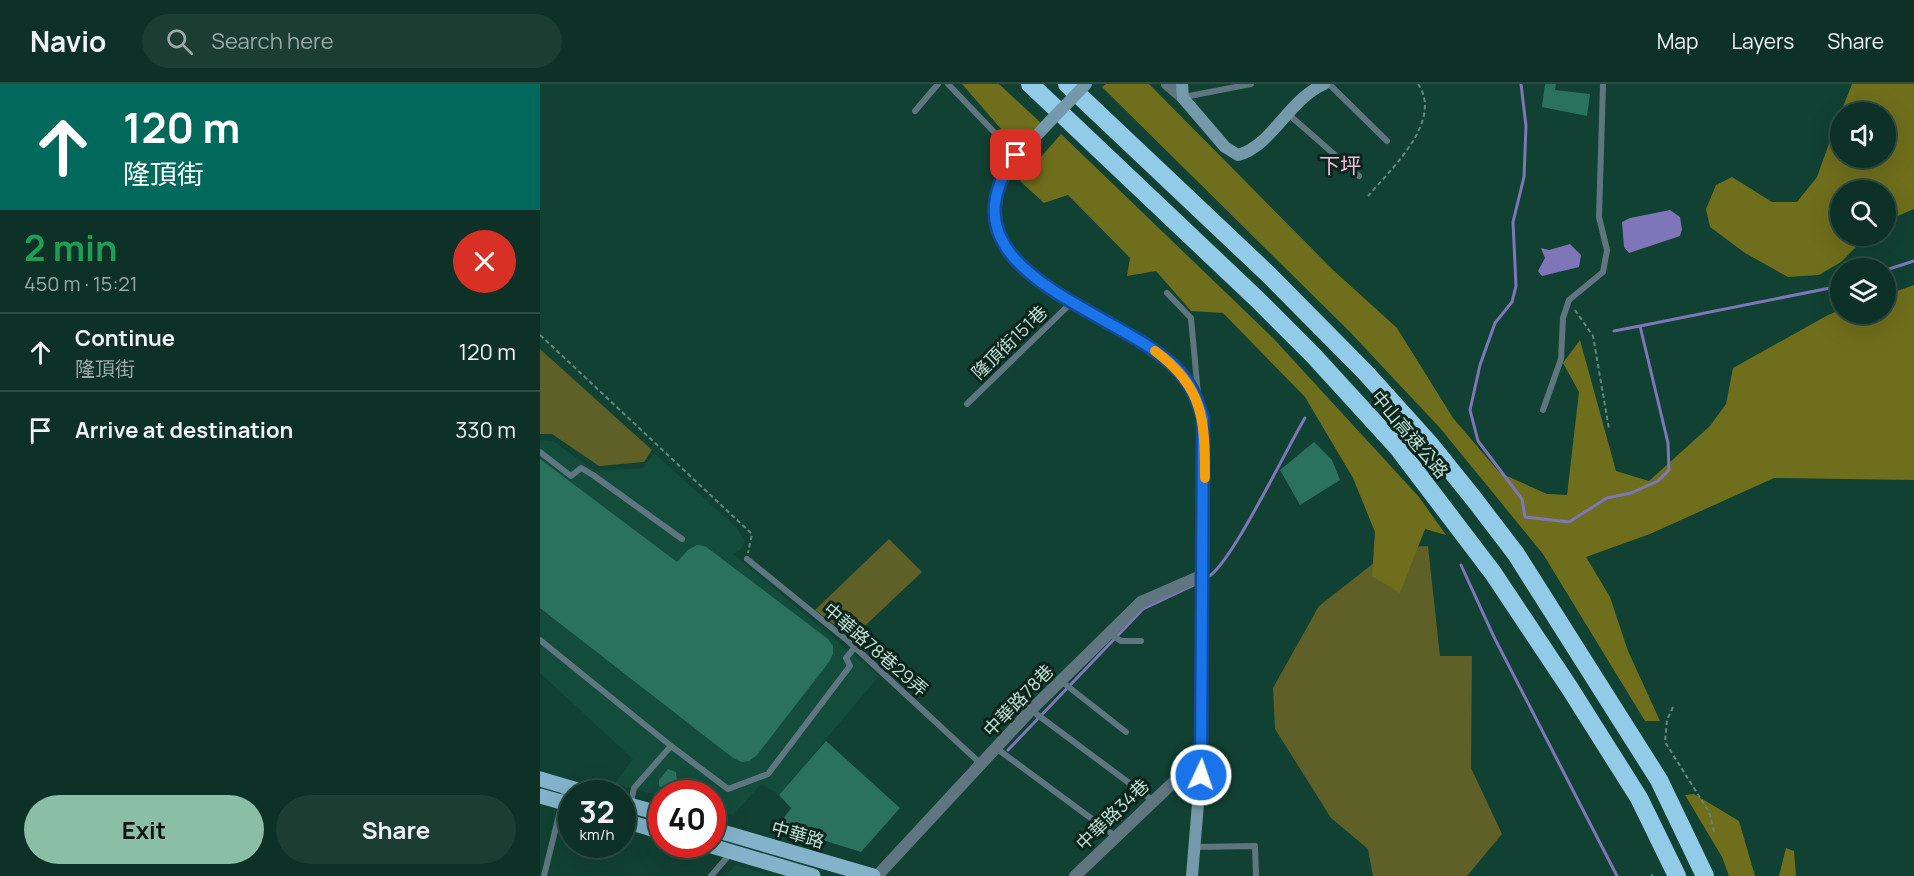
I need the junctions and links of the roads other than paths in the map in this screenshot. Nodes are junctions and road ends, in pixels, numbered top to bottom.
1 (938, 84) edge
2 (948, 84) edge
3 (1029, 84) edge
4 (1067, 84) edge
5 (1086, 84) edge
6 (1167, 84) edge
7 (1182, 84) edge
8 (1251, 84) edge
9 (1324, 84) edge
10 (1329, 84) edge
11 (1603, 84) edge
12 (1183, 98) junction
13 (915, 111) dead end
14 (1287, 112) junction
15 (1387, 141) dead end
16 (1016, 155) junction
17 (1359, 176) dead end
18 (1167, 293) dead end
19 (1072, 302) junction
20 (1198, 401) junction
21 (967, 404) dead end
22 (1543, 410) dead end
23 (540, 452) edge
24 (682, 539) dead end
25 (747, 559) road end
26 (1203, 575) junction
27 (1110, 634) junction
28 (540, 640) edge
29 (1142, 641) dead end
30 (855, 647) junction
31 (1061, 682) junction
32 (1031, 710) junction
33 (1126, 732) dead end
34 (671, 746) junction
35 (996, 748) junction
36 (1202, 755) junction
37 (981, 764) junction
38 (540, 778) edge
39 (558, 784) edge
40 (636, 786) edge
41 (540, 796) edge
42 (1152, 800) junction
43 (558, 801) edge
44 (558, 833) edge
45 (726, 833) edge
46 (1115, 836) junction
47 (1195, 847) junction
48 (726, 850) edge
49 (731, 852) junction
50 (545, 876) edge
51 (711, 876) edge
52 (813, 876) edge
53 (875, 876) edge
54 (1075, 876) edge
55 (1192, 876) edge
56 (1256, 876) edge
57 (1677, 876) edge
58 (1706, 876) edge

1 - 13 lane
2 - 16 lane
3 - 57 highway, 中山高速公路
4 - 58 highway, 中山高速公路
5 - 16 street, bridge
6 - 12 street
7 - 12 street
8 - 12 lane
9 - 14 street
10 - 15 lane
11 - 22 lane
12 - 14 street
14 - 17 lane
16 - 19 street
18 - 20 lane
19 - 20 street
19 - 21 lane, 隆頂街151巷
20 - 26 street
23 - 24 lane
25 - 30 lane, 中華路78巷29弄
26 - 27 street, 中華路78巷
26 - 36 street
27 - 29 lane
27 - 31 street, 中華路78巷
28 - 34 lane
30 - 34 lane
30 - 37 lane, 中華路78巷29弄
31 - 32 street, 中華路78巷
31 - 33 lane
32 - 35 street, 中華路78巷
32 - 42 lane
34 - 40 lane
35 - 37 street, 中華路78巷
35 - 46 lane
36 - 42 street, 中華路34巷
36 - 47 street
37 - 53 street, 中華路78巷
38 - 39 main road
41 - 43 main road
42 - 46 street, 中華路34巷
44 - 50 lane
45 - 53 main road, 中華路
46 - 54 street, 中華路34巷
47 - 55 street
47 - 56 lane
48 - 49 main road, 中華路
49 - 51 lane
49 - 52 main road, 中華路

